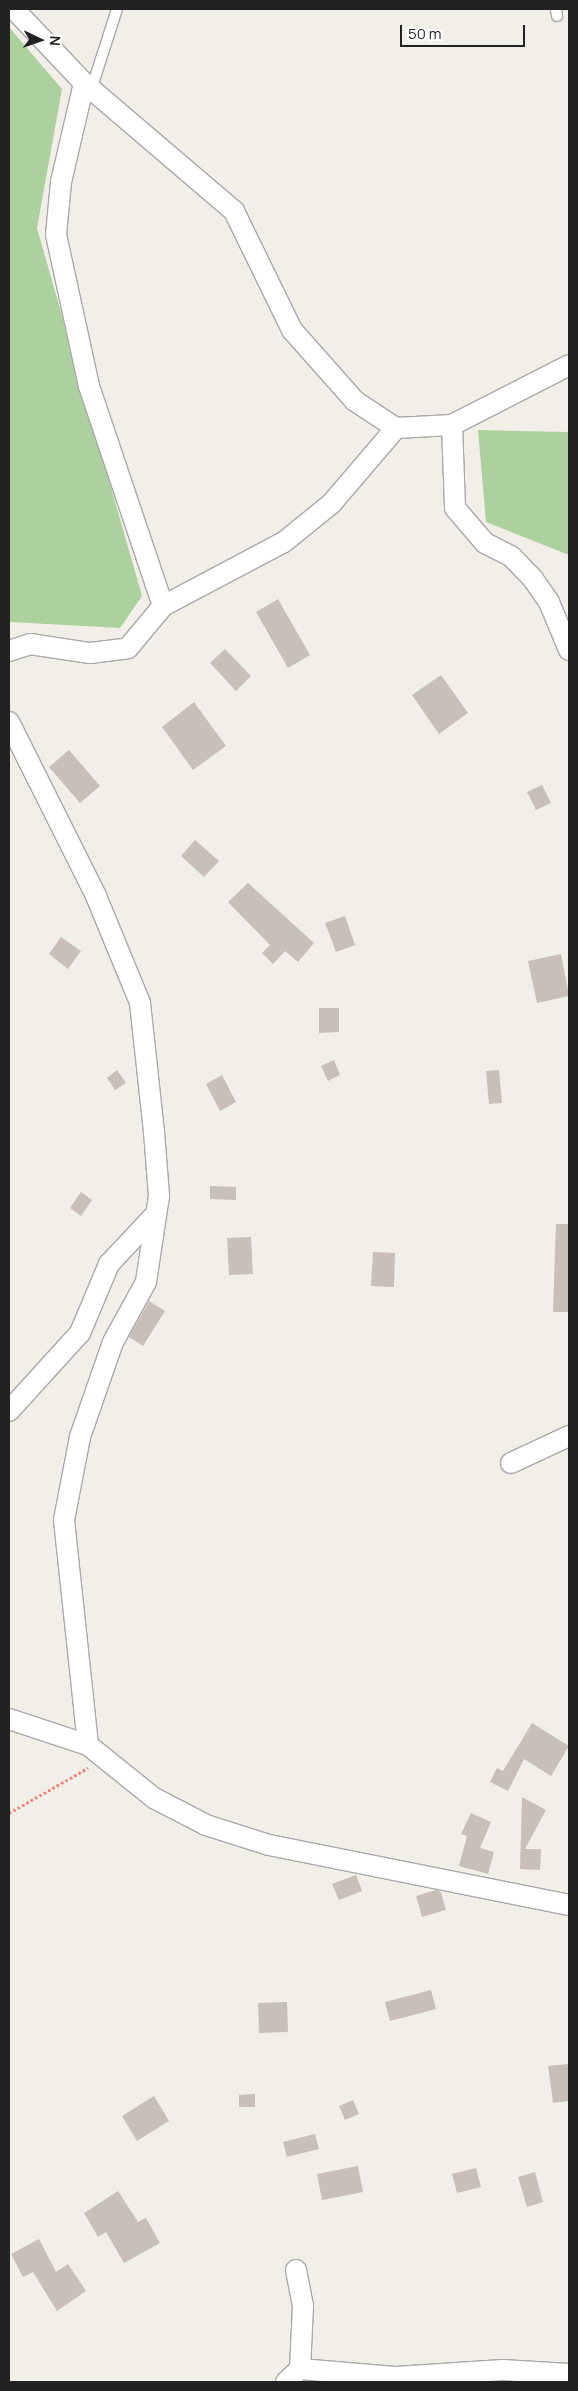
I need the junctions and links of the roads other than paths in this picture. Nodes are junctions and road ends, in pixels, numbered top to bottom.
1 (14, 9) edge
2 (117, 9) edge
3 (88, 85) junction
4 (569, 365) edge
5 (452, 425) junction
6 (396, 428) junction
7 (163, 606) junction
8 (569, 650) edge
9 (9, 651) edge
10 (9, 722) edge
11 (153, 1217) junction
12 (9, 1412) edge
13 (569, 1436) edge
14 (511, 1463) dead end
15 (9, 1719) edge
16 (88, 1745) junction
17 (569, 1905) edge
18 (296, 2270) dead end
19 (569, 2374) edge
20 (293, 2376) edge

1 - 3 street
2 - 3 lane
3 - 6 street
3 - 7 street
4 - 5 street
5 - 6 street
5 - 8 street
6 - 7 street
7 - 9 street
10 - 11 street
11 - 12 street
11 - 16 street
13 - 14 street
15 - 16 street
16 - 17 street
18 - 20 street
19 - 20 street

